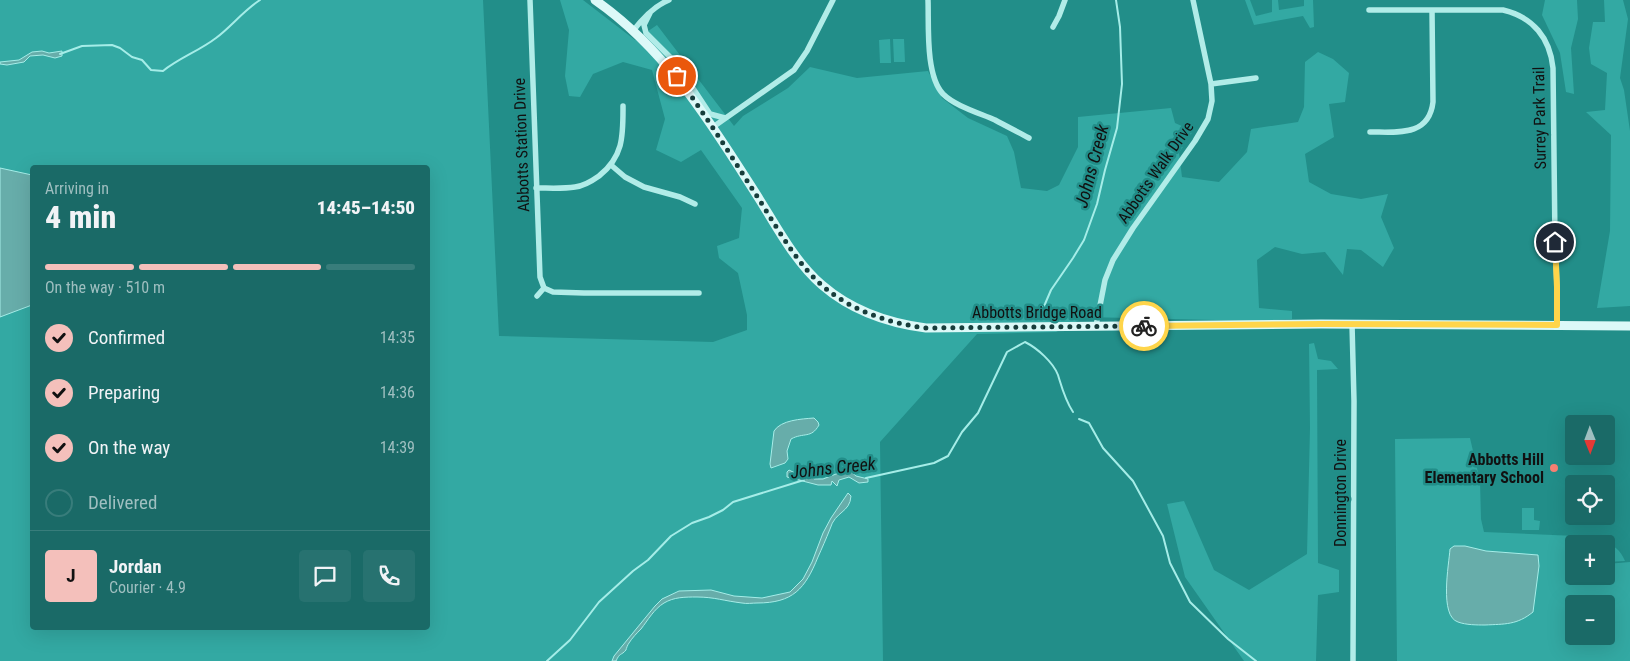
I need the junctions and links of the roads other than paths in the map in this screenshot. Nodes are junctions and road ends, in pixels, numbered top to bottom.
1 (530, 0) edge
2 (595, 0) edge
3 (669, 0) edge
4 (833, 0) edge
5 (928, 0) edge
6 (1065, 0) edge
7 (1193, 0) edge
8 (1369, 10) dead end
9 (1432, 10) junction
10 (650, 13) junction
11 (1052, 27) dead end
12 (633, 31) junction
13 (1256, 78) dead end
14 (1211, 84) junction
15 (622, 106) dead end
16 (725, 118) junction
17 (712, 127) junction
18 (1370, 132) dead end
19 (1029, 138) dead end
20 (612, 165) junction
21 (536, 188) junction
22 (695, 204) dead end
23 (544, 288) junction
24 (699, 293) dead end
25 (537, 296) dead end
26 (1352, 324) junction
27 (1557, 325) junction
28 (1096, 326) junction
29 (1630, 326) edge
30 (1353, 661) edge

1 - 21 street, Abbotts Station Drive
2 - 12 main road, Abbotts Bridge Road
3 - 10 street
4 - 16 street
5 - 19 street
6 - 11 street
7 - 14 street, Abbotts Walk Drive
8 - 9 street, Surrey Park Trail
9 - 18 street
9 - 27 street, Surrey Park Trail
10 - 12 street
10 - 16 street
12 - 17 main road, Abbotts Bridge Road
13 - 14 street
14 - 28 street, Abbotts Walk Drive
15 - 20 street
16 - 17 street
17 - 28 main road, Abbotts Bridge Road
20 - 21 street
20 - 22 street
21 - 23 street, Abbotts Station Drive
23 - 24 street
23 - 25 street
26 - 27 main road, Abbotts Bridge Road
26 - 28 main road, Abbotts Bridge Road
26 - 30 street, Donnington Drive
27 - 29 main road, Abbotts Bridge Road

